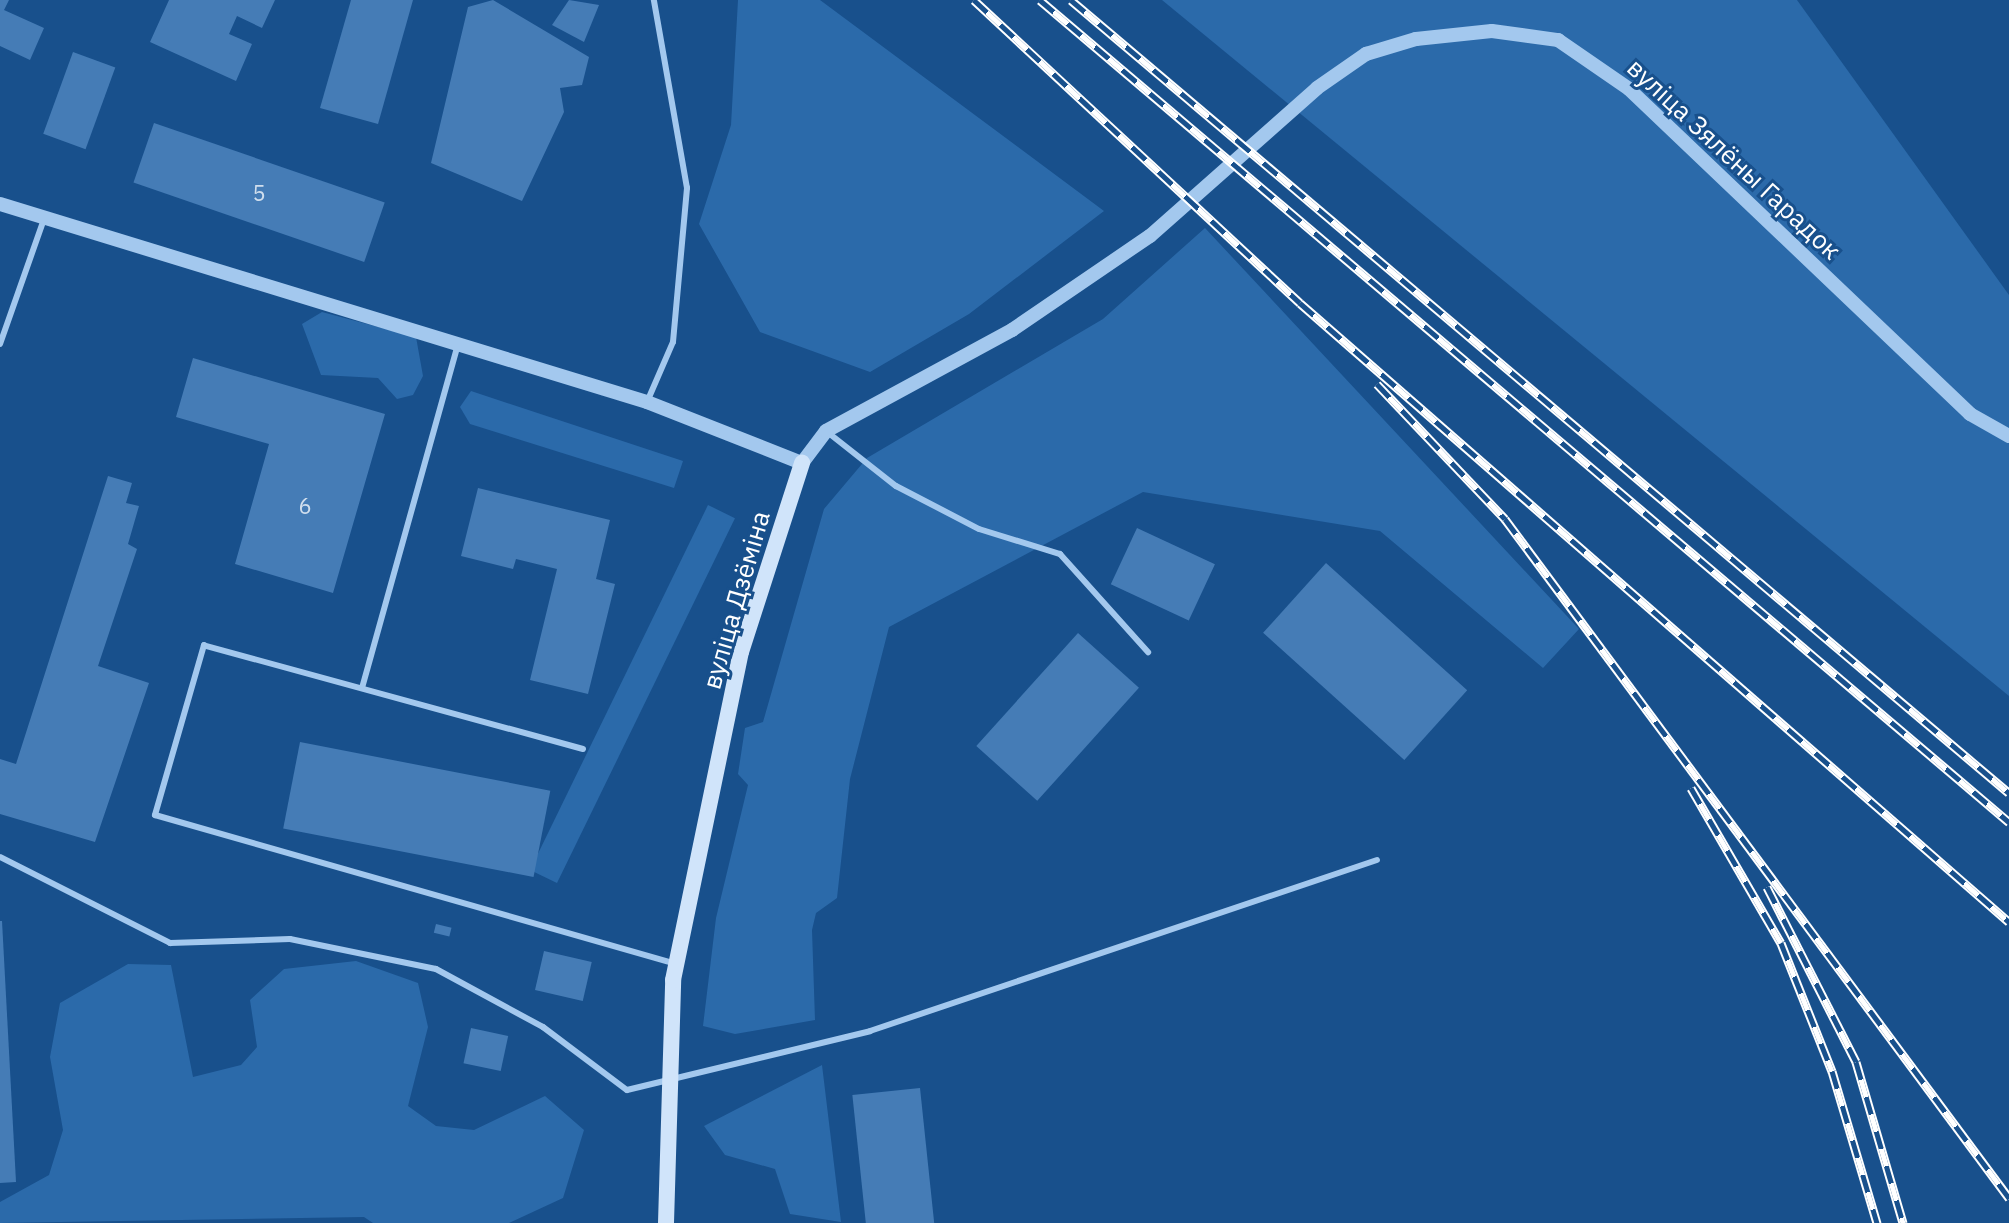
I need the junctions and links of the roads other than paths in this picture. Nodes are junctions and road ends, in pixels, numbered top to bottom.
1 (654, 0) edge
2 (1194, 198) joint
3 (0, 204) edge
4 (44, 219) junction
5 (459, 342) junction
6 (0, 344) edge
7 (647, 402) junction
8 (826, 431) junction
9 (2009, 436) edge
10 (802, 463) junction
11 (1148, 652) dead end
12 (362, 688) junction
13 (583, 749) dead end
14 (0, 857) edge
15 (1377, 860) dead end
16 (676, 965) junction
17 (671, 1081) junction
18 (666, 1223) edge

1 - 7 lane
2 - 8 street, вуліца Дзёміна
2 - 9 street, вуліца Зялёны Гарадок
3 - 4 street
4 - 5 street
4 - 6 lane
5 - 7 street
5 - 12 lane
7 - 10 street
8 - 10 street, вуліца Дзёміна
8 - 11 lane
10 - 16 main road, вуліца Дзёміна
12 - 13 lane
12 - 16 lane
14 - 17 lane
15 - 17 lane
16 - 17 main road, вуліца Дзёміна
17 - 18 main road, вуліца Дзёміна

